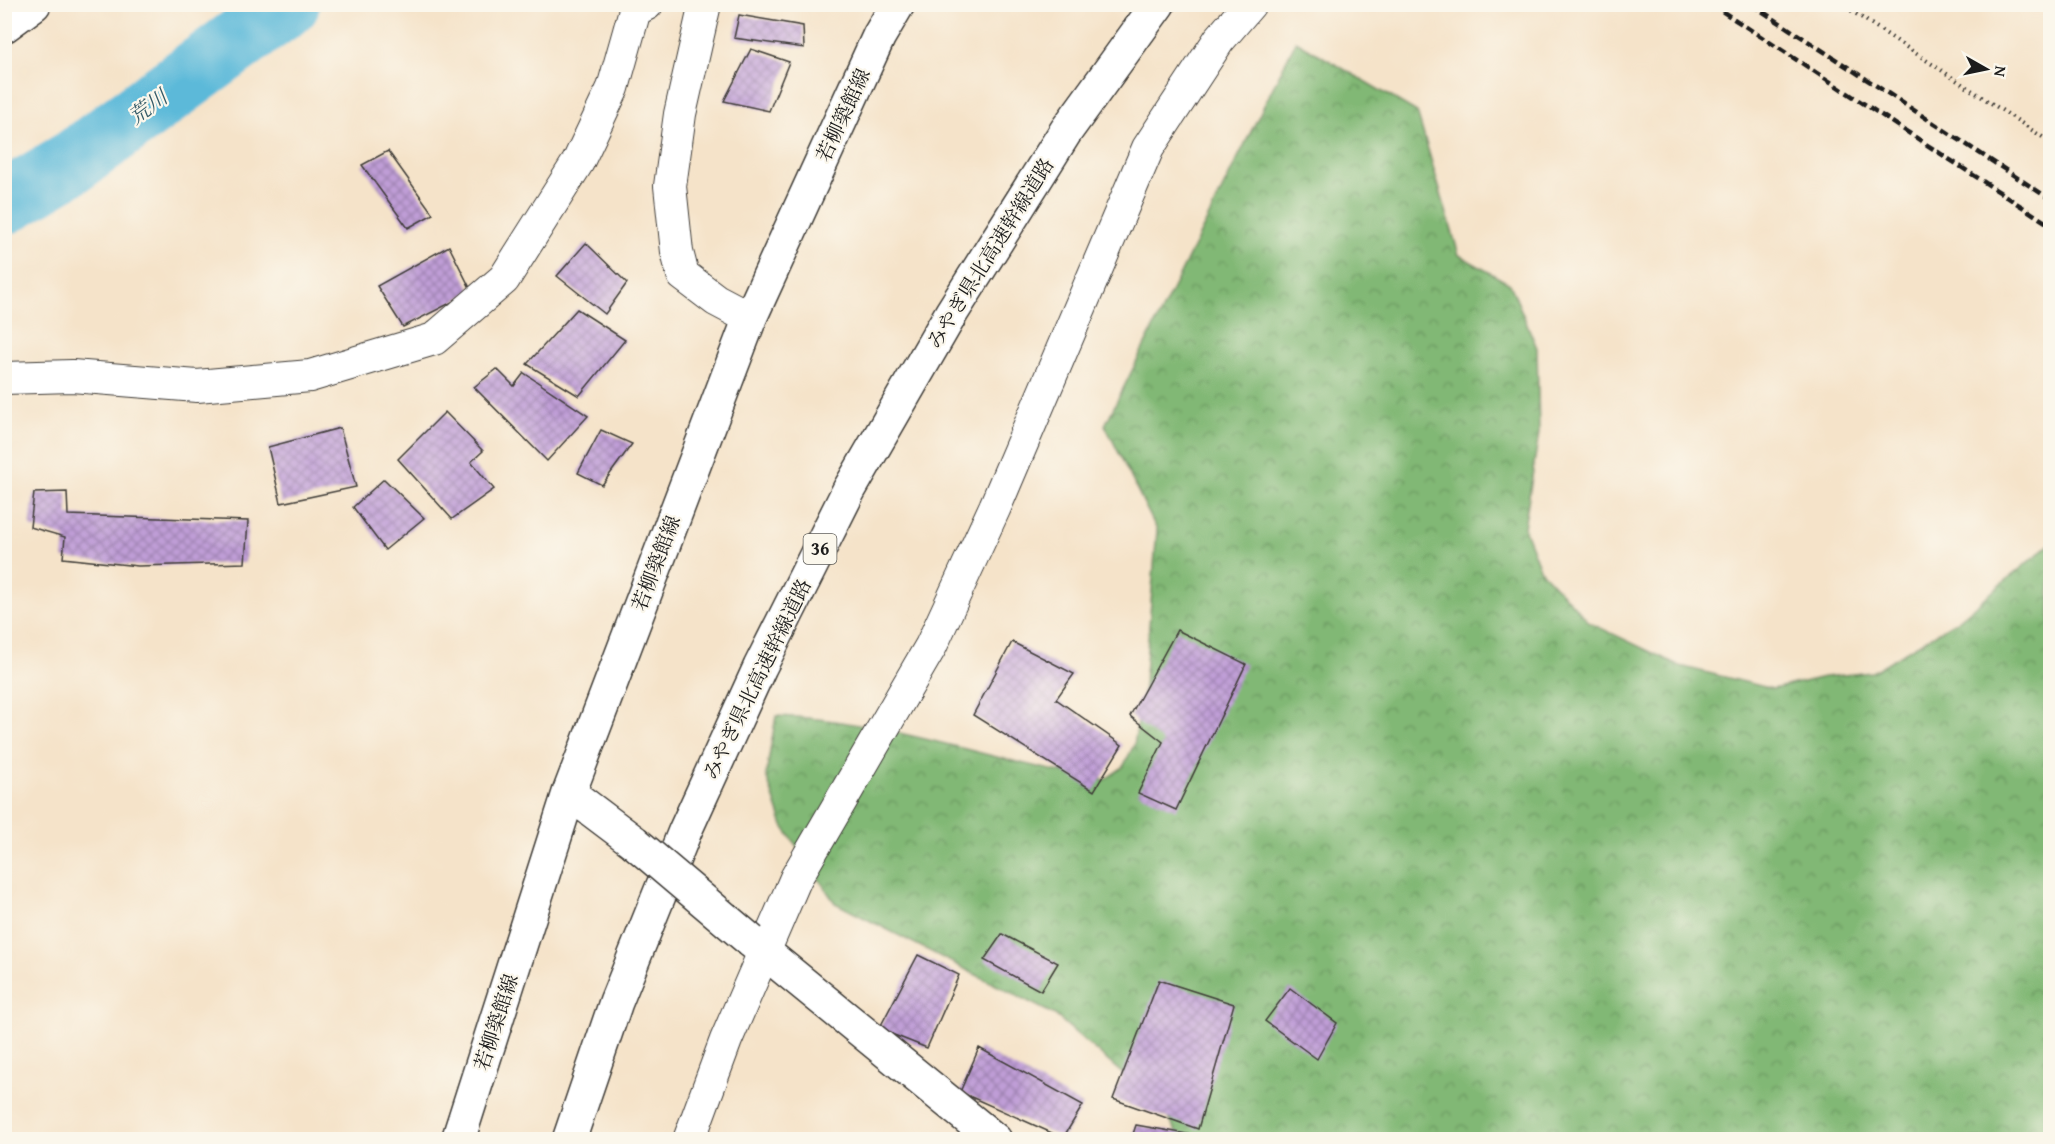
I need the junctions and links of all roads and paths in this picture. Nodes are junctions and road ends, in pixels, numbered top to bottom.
1 (34, 4) edge
2 (647, 4) edge
3 (705, 4) edge
4 (898, 4) edge
5 (1158, 4) edge
6 (1250, 4) edge
7 (1840, 4) edge
8 (4, 26) edge
9 (2050, 142) edge
10 (750, 318) junction
11 (4, 378) edge
12 (569, 794) junction
13 (757, 946) junction
14 (458, 1140) edge
15 (569, 1140) edge
16 (689, 1140) edge
17 (995, 1140) edge

1 - 8 main road
2 - 11 street
3 - 10 street
4 - 10 main road, 若柳築館線
5 - 15 main road, みやぎ県北高速幹線道路 / 36
6 - 13 street
7 - 9 path
10 - 12 main road, 若柳築館線
12 - 13 main road, bridge
12 - 14 main road, 若柳築館線
13 - 16 street
13 - 17 main road

